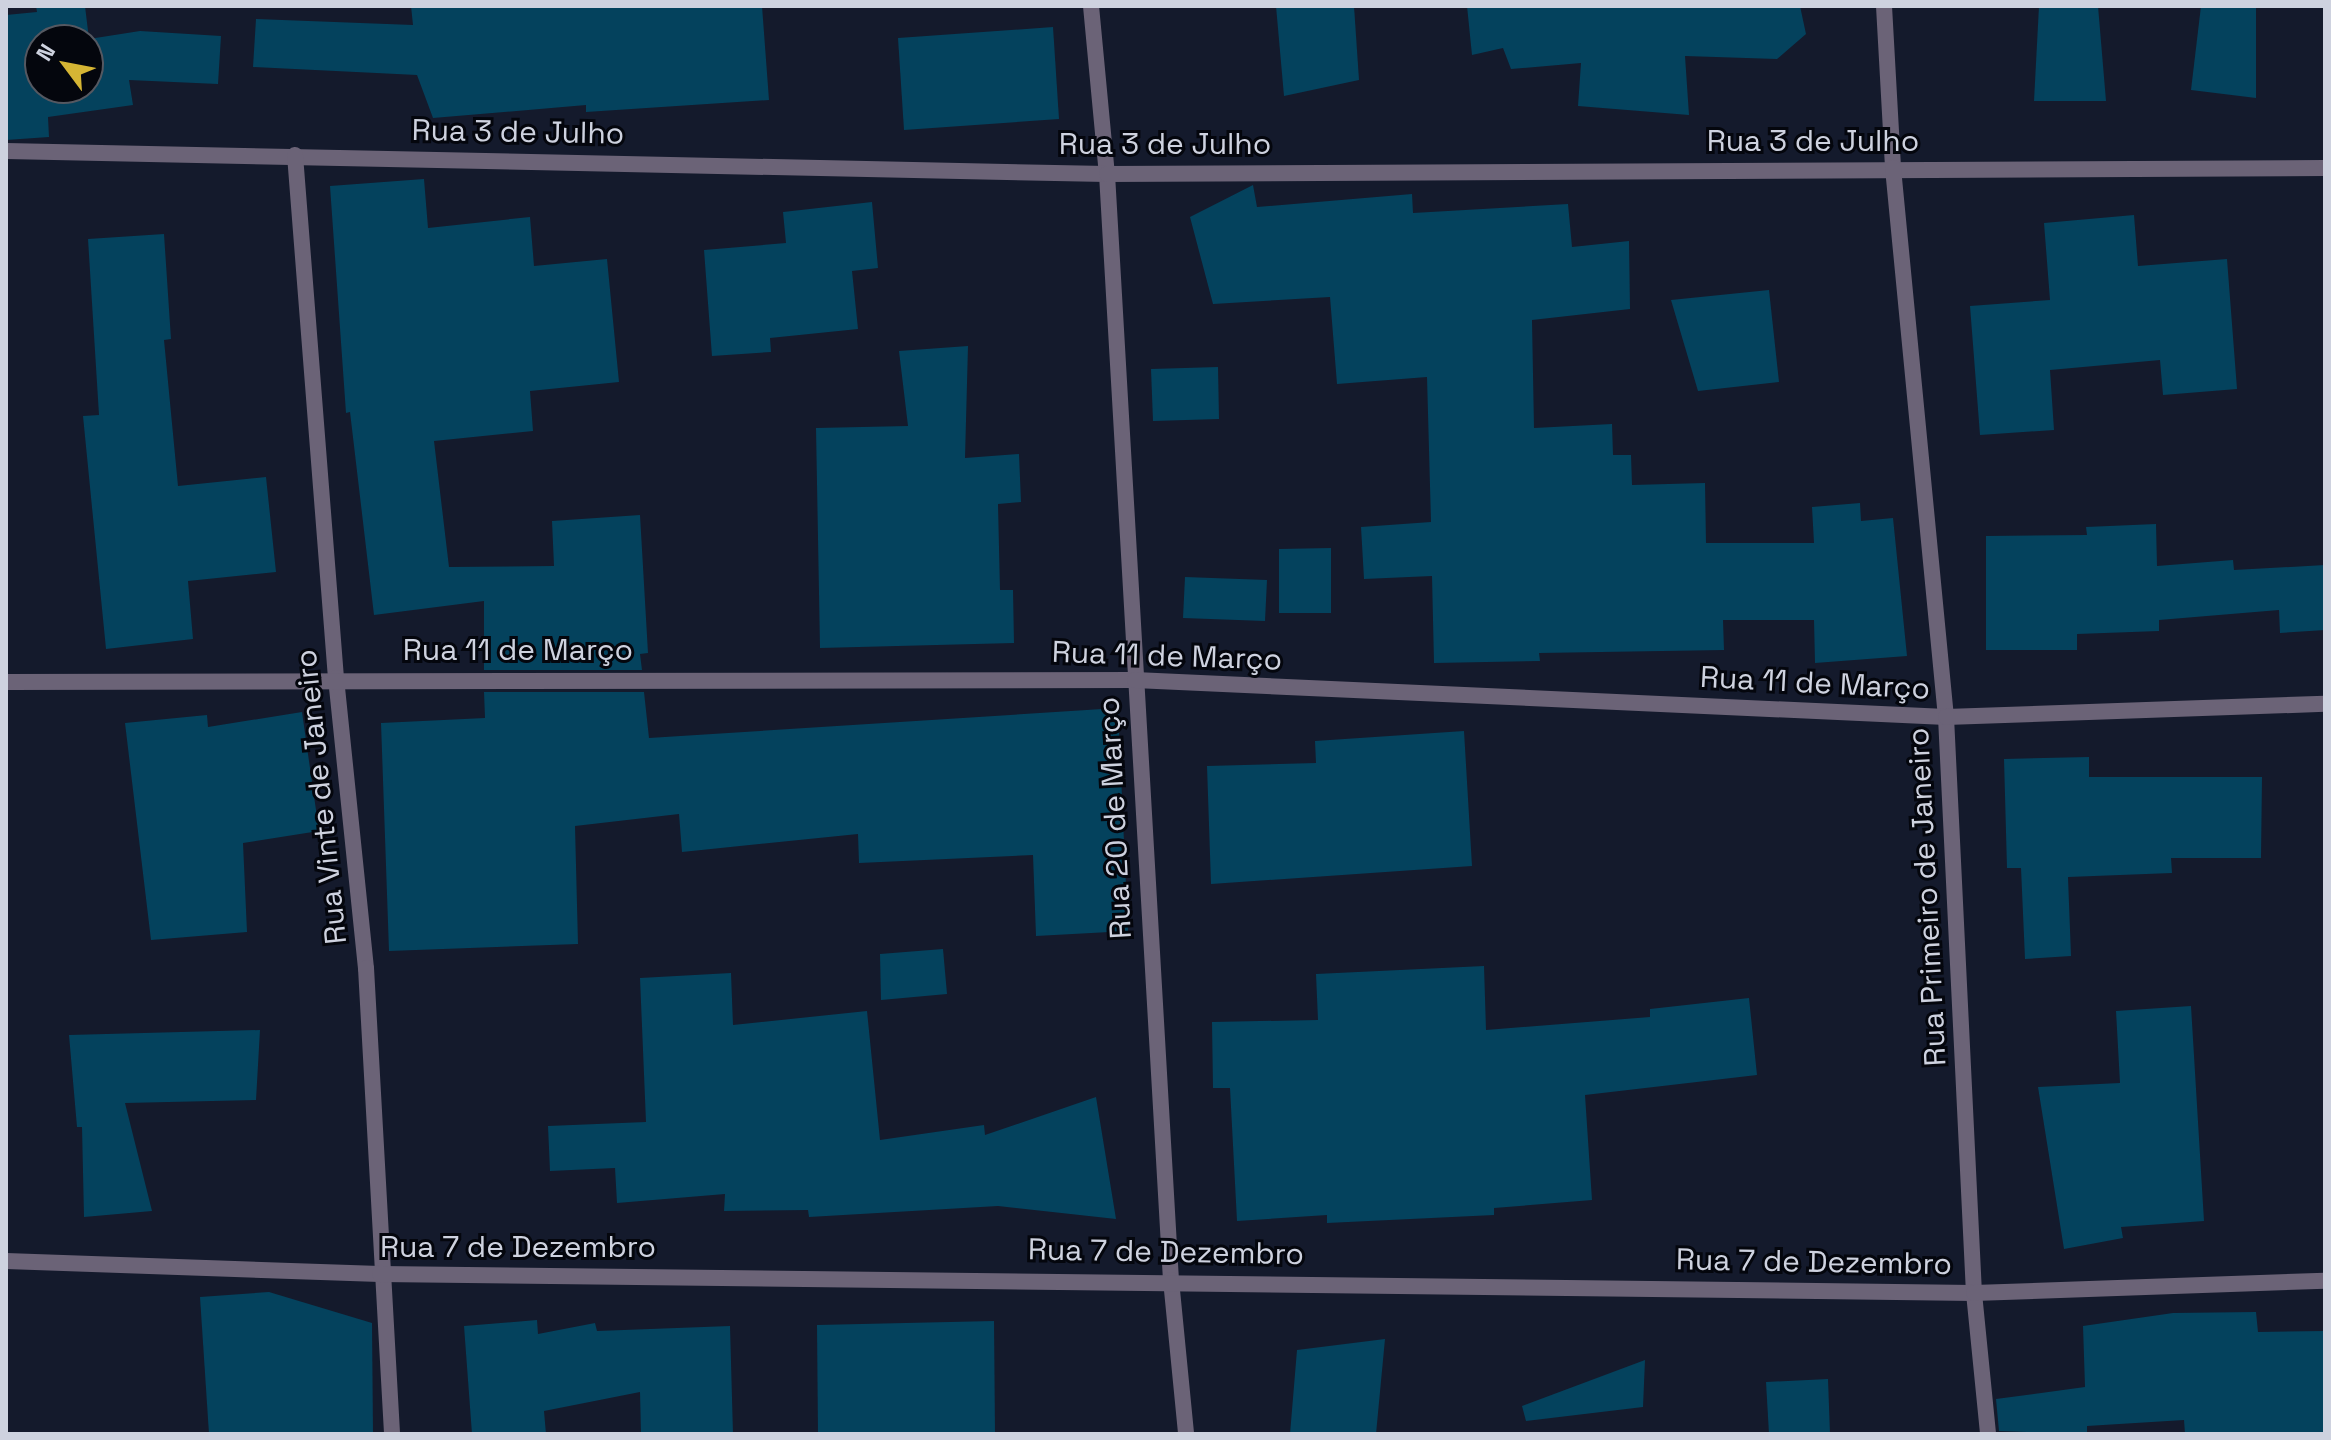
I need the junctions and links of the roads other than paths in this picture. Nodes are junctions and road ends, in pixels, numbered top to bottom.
1 (1091, 6) edge
2 (1884, 6) edge
3 (6, 151) edge
4 (295, 155) junction
5 (1893, 168) junction
6 (2325, 168) edge
7 (1107, 174) junction
8 (336, 678) junction
9 (1135, 680) junction
10 (6, 682) edge
11 (2325, 704) edge
12 (1946, 717) junction
13 (6, 1261) edge
14 (380, 1274) junction
15 (1171, 1280) junction
16 (2325, 1281) edge
17 (1974, 1293) junction
18 (392, 1434) edge
19 (1186, 1434) edge
20 (1988, 1434) edge

1 - 7 street, Rua 20 de Março
2 - 5 street, Rua Primeiro de Janeiro
3 - 4 street, Rua 3 de Julho
4 - 7 street, Rua 3 de Julho
4 - 8 street, Rua Vinte de Janeiro
5 - 6 street, Rua 3 de Julho
5 - 7 street, Rua 3 de Julho
5 - 12 street, Rua Primeiro de Janeiro
7 - 9 street, Rua 20 de Março
8 - 9 street, Rua 11 de Março
8 - 10 street, Rua 11 de Março
8 - 14 street, Rua Vinte de Janeiro
9 - 12 street, Rua 11 de Março
9 - 15 street, Rua 20 de Março
11 - 12 street, Rua 11 de Março
12 - 17 street, Rua Primeiro de Janeiro
13 - 14 street, Rua 7 de Dezembro
14 - 15 street, Rua 7 de Dezembro
14 - 18 street, Rua Vinte de Janeiro
15 - 17 street, Rua 7 de Dezembro
15 - 19 street, Rua 20 de Março
16 - 17 street, Rua 7 de Dezembro
17 - 20 street, Rua Primeiro de Janeiro

